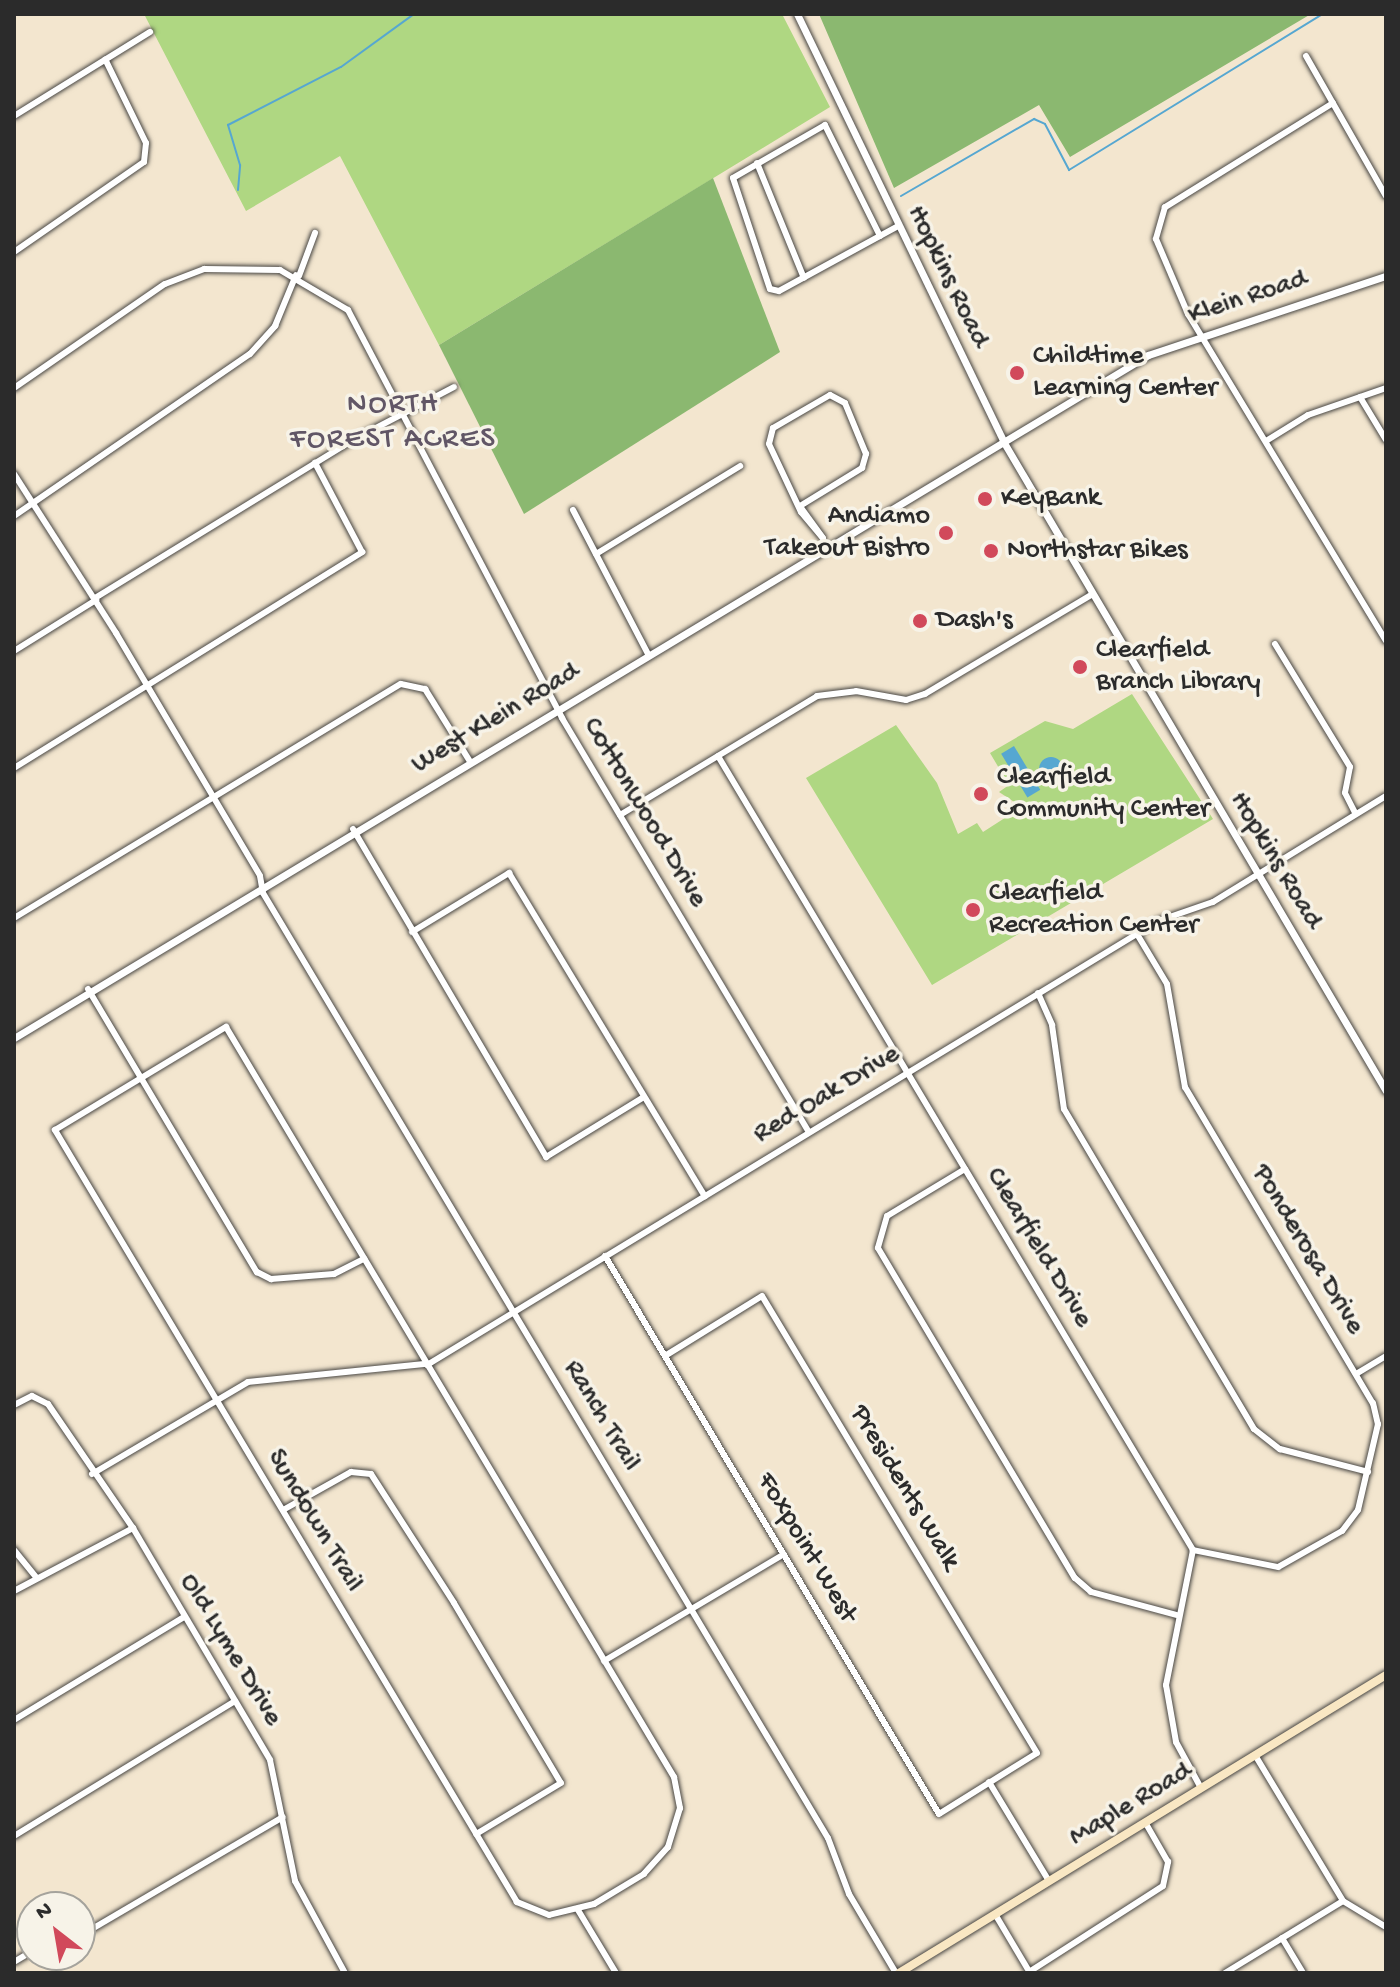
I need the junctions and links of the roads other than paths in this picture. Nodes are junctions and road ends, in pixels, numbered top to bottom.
1 (797, 14) edge
2 (150, 32) dead end
3 (1306, 56) dead end
4 (105, 59) junction
5 (1333, 103) junction
6 (14, 116) edge
7 (757, 163) junction
8 (1386, 196) edge
9 (898, 226) junction
10 (315, 233) dead end
11 (880, 236) junction
12 (14, 252) edge
13 (297, 276) junction
14 (1386, 276) edge
15 (804, 278) junction
16 (1202, 337) junction
17 (454, 387) dead end
18 (14, 388) edge
19 (1386, 388) edge
20 (1360, 397) junction
21 (406, 411) junction
22 (1386, 440) edge
23 (1003, 441) junction
24 (1266, 441) junction
25 (315, 463) junction
26 (740, 466) dead end
27 (14, 474) edge
28 (34, 503) junction
29 (800, 506) junction
30 (573, 510) dead end
31 (14, 516) edge
32 (825, 542) junction
33 (596, 554) junction
34 (1091, 595) junction
35 (95, 599) junction
36 (1386, 641) edge
37 (1275, 644) dead end
38 (14, 651) edge
39 (648, 654) junction
40 (148, 686) junction
41 (557, 707) junction
42 (718, 756) junction
43 (469, 760) junction
44 (14, 768) edge
45 (213, 796) junction
46 (1386, 796) edge
47 (1355, 813) junction
48 (620, 815) junction
49 (353, 829) junction
50 (1257, 874) junction
51 (262, 884) junction
52 (14, 918) edge
53 (412, 932) junction
54 (1137, 934) junction
55 (88, 989) junction
56 (1038, 993) junction
57 (14, 1038) edge
58 (907, 1072) junction
59 (140, 1079) junction
60 (1386, 1091) edge
61 (644, 1097) junction
62 (808, 1131) junction
63 (965, 1169) junction
64 (705, 1196) junction
65 (605, 1256) junction
66 (364, 1259) junction
67 (513, 1312) junction
68 (665, 1356) junction
69 (1386, 1356) edge
70 (426, 1364) junction
71 (1356, 1374) junction
72 (215, 1398) junction
73 (14, 1405) edge
74 (1368, 1472) junction
75 (92, 1474) junction
76 (283, 1510) junction
77 (133, 1528) junction
78 (14, 1550) edge
79 (1193, 1550) junction
80 (784, 1554) junction
81 (37, 1578) junction
82 (14, 1591) edge
83 (691, 1610) junction
84 (1177, 1615) junction
85 (184, 1617) junction
86 (604, 1661) junction
87 (1386, 1675) edge
88 (235, 1701) junction
89 (14, 1720) edge
90 (1255, 1755) junction
91 (989, 1782) junction
92 (1201, 1788) junction
93 (283, 1817) junction
94 (1145, 1822) junction
95 (476, 1834) junction
96 (14, 1836) edge
97 (1049, 1881) junction
98 (1343, 1901) junction
99 (578, 1910) junction
100 (995, 1914) junction
101 (96, 1927) edge
102 (1386, 1927) edge
103 (1282, 1938) junction
104 (1029, 1972) edge
105 (345, 1973) edge
106 (616, 1973) edge
107 (897, 1973) edge
108 (1225, 1973) edge
109 (1303, 1973) edge

1 - 9 street, Hopkins Road
2 - 4 street
3 - 5 street
4 - 6 street
4 - 12 street
5 - 8 street
5 - 16 street
7 - 11 street
7 - 15 street
7 - 15 street
9 - 11 street
9 - 23 street, Hopkins Road
10 - 13 street
11 - 15 street
13 - 18 street, Cottonwood Drive
13 - 21 street, Cottonwood Drive
13 - 28 street
14 - 16 street, Klein Road
16 - 23 street, Klein Road
16 - 24 street
17 - 21 street
19 - 20 street
20 - 22 street
20 - 24 street
21 - 25 street
21 - 41 street, Cottonwood Drive
23 - 32 street, West Klein Road
23 - 34 street, Hopkins Road
24 - 36 street
25 - 35 street
25 - 40 street
26 - 33 street
27 - 28 street, Ranch Trail
28 - 31 street
28 - 35 street, Ranch Trail
29 - 29 street
29 - 32 street
30 - 33 street
32 - 39 street, West Klein Road
33 - 39 street
34 - 42 street
34 - 50 street, Hopkins Road
35 - 38 street
35 - 40 street, Ranch Trail
37 - 47 street
39 - 41 street, West Klein Road
40 - 44 street
40 - 45 street, Ranch Trail
41 - 43 street, West Klein Road
41 - 48 street, Cottonwood Drive
42 - 48 street
42 - 58 street, Clearfield Drive
43 - 45 street
43 - 49 street, West Klein Road
45 - 51 street, Ranch Trail
45 - 52 street
46 - 47 street, Red Oak Drive
47 - 50 street, Red Oak Drive
48 - 62 street, Cottonwood Drive
49 - 51 street, West Klein Road
49 - 53 street
50 - 54 street, Red Oak Drive
50 - 60 street, Hopkins Road
51 - 55 street, West Klein Road
51 - 67 street, Ranch Trail
53 - 61 street
53 - 61 street
54 - 56 street, Red Oak Drive
54 - 71 street, Ponderosa Drive
55 - 57 street, West Klein Road
55 - 59 street
56 - 58 street, Red Oak Drive
56 - 74 street
58 - 62 street, Red Oak Drive
58 - 63 street, Clearfield Drive
59 - 66 street
59 - 66 street
59 - 72 street, Sundown Trail
61 - 64 street
62 - 64 street, Red Oak Drive
63 - 79 street, Clearfield Drive
63 - 84 street
64 - 65 street, Red Oak Drive
65 - 67 street, Red Oak Drive
65 - 68 street, Foxpoint West
66 - 70 street
67 - 70 street, Red Oak Drive
67 - 83 street, Ranch Trail
68 - 80 street, Foxpoint West
68 - 91 street, Presidents Walk
69 - 71 street
70 - 72 street, Red Oak Drive
70 - 86 street
71 - 74 street, Ponderosa Drive
72 - 75 street, Red Oak Drive
72 - 76 street, Sundown Trail
73 - 75 street, Old Lyme Drive
74 - 79 street, Ponderosa Drive
75 - 77 street, Old Lyme Drive
76 - 95 street, Sundown Trail
76 - 95 street
77 - 81 street
77 - 85 street, Old Lyme Drive
78 - 81 street
79 - 84 street
80 - 83 street
80 - 91 street, Foxpoint West
81 - 82 street
83 - 86 street
83 - 107 street, Ranch Trail
84 - 92 street
85 - 88 street, Old Lyme Drive
85 - 89 street
86 - 99 street
87 - 90 main road, Maple Road
88 - 93 street, Old Lyme Drive
88 - 96 street
90 - 92 main road, Maple Road
90 - 98 street
91 - 97 street
92 - 94 main road, Maple Road
93 - 101 street
93 - 105 street, Old Lyme Drive
94 - 97 main road, Maple Road
94 - 104 street
95 - 99 street, Sundown Trail
97 - 100 main road, Maple Road
98 - 102 street
98 - 103 street
99 - 106 street
100 - 104 street
100 - 107 main road, Maple Road
103 - 108 street
103 - 109 street

